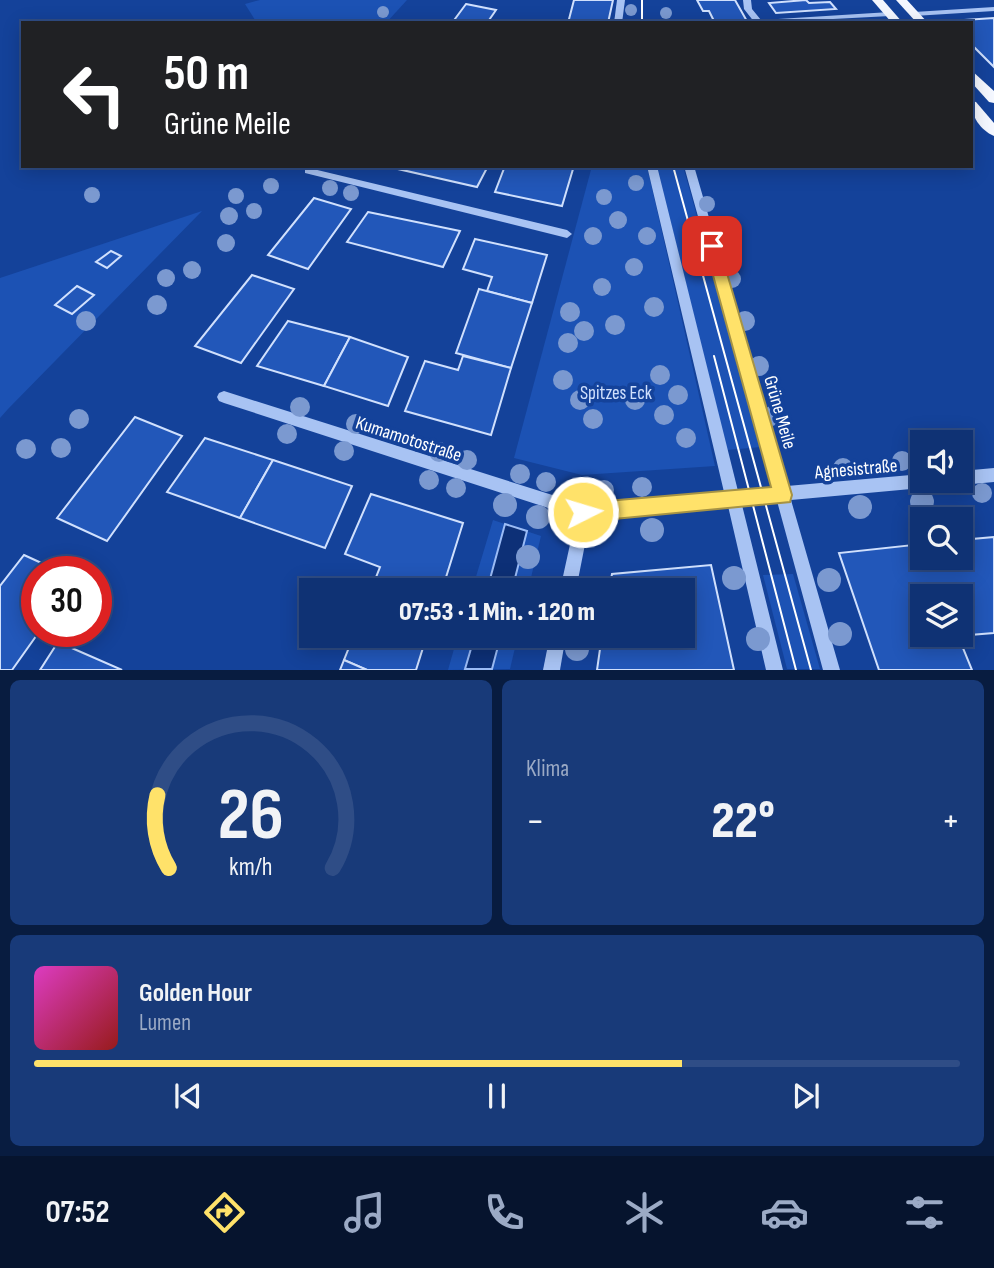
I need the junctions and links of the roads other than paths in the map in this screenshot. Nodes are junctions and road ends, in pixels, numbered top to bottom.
1 (621, 0) edge
2 (747, 0) edge
3 (877, 0) edge
4 (901, 0) edge
5 (994, 9) edge
6 (914, 13) junction
7 (894, 19) edge
8 (618, 21) edge
9 (757, 21) edge
10 (803, 21) edge
11 (921, 21) edge
12 (973, 76) edge
13 (994, 99) edge
14 (973, 107) edge
15 (994, 132) edge
16 (653, 168) edge
17 (691, 168) edge
18 (309, 171) dead end
19 (567, 234) dead end
20 (224, 397) dead end
21 (994, 475) edge
22 (973, 477) edge
23 (910, 482) edge
24 (783, 495) junction
25 (736, 500) junction
26 (583, 512) junction
27 (570, 578) edge
28 (555, 648) edge
29 (551, 670) edge
30 (775, 670) edge
31 (832, 670) edge

1 - 8 street
2 - 9 lane
3 - 7 main road
4 - 6 main road
5 - 6 street
6 - 11 main road
7 - 10 lane
12 - 13 main road
14 - 15 main road
16 - 25 street
17 - 24 street, Grüne Meile
18 - 19 street
20 - 26 street, Kumamotostraße
21 - 22 street
23 - 24 street, Agnesistraße
24 - 25 street, Agnesistraße
24 - 31 street, Grüne Meile
25 - 26 street, Agnesistraße
25 - 30 street
26 - 27 street
28 - 29 street

